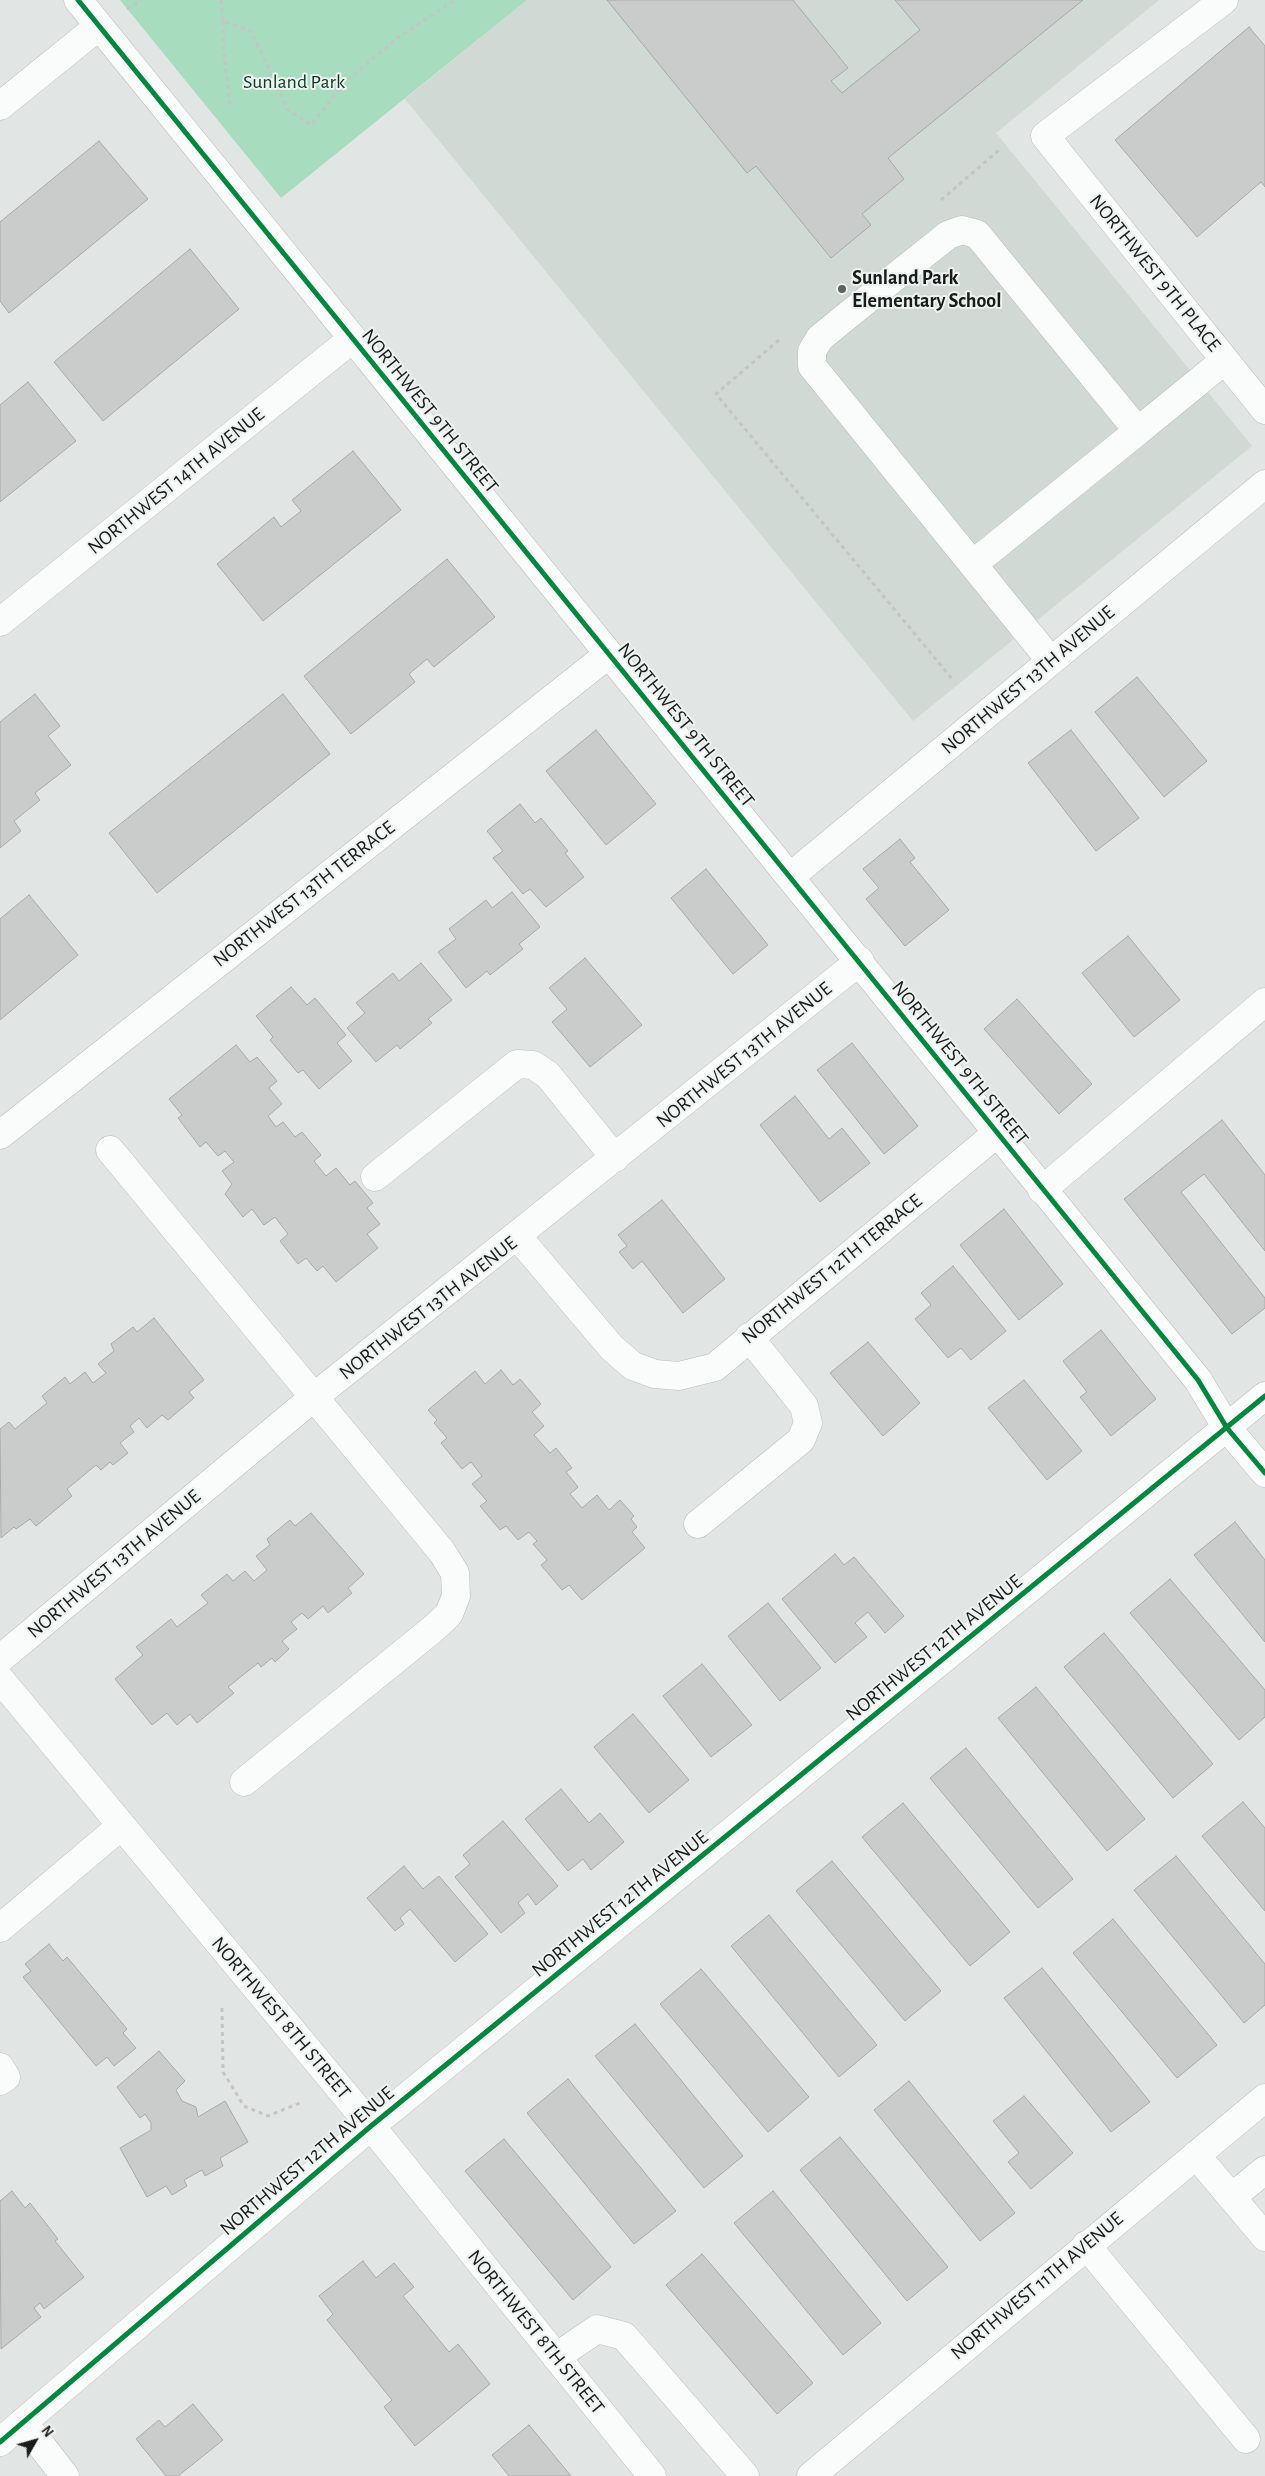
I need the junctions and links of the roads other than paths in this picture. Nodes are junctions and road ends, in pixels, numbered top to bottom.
1 (78, 0) edge
2 (1224, 0) edge
3 (99, 26) junction
4 (0, 106) edge
5 (352, 339) junction
6 (1224, 360) junction
7 (1265, 410) edge
8 (1138, 430) junction
9 (1265, 484) edge
10 (973, 564) junction
11 (0, 622) edge
12 (609, 654) junction
13 (1051, 661) junction
14 (791, 876) junction
15 (860, 961) junction
16 (1261, 1014) edge
17 (996, 1134) junction
18 (0, 1135) edge
19 (110, 1150) dead end
20 (615, 1158) junction
21 (375, 1176) dead end
22 (1042, 1190) junction
23 (518, 1237) junction
24 (749, 1336) junction
25 (1265, 1396) edge
26 (314, 1397) junction
27 (1227, 1428) junction
28 (1265, 1473) edge
29 (698, 1524) dead end
30 (0, 1660) edge
31 (0, 1679) edge
32 (244, 1782) dead end
33 (121, 1826) junction
34 (0, 1928) edge
35 (0, 2066) edge
36 (0, 2081) edge
37 (1265, 2098) edge
38 (371, 2126) junction
39 (1196, 2155) junction
40 (1265, 2170) edge
41 (1232, 2197) junction
42 (1265, 2237) edge
43 (1086, 2245) junction
44 (556, 2357) junction
45 (23, 2422) junction
46 (1246, 2439) dead end
47 (0, 2442) edge
48 (65, 2476) edge
49 (652, 2476) edge
50 (745, 2476) edge
51 (811, 2476) edge

1 - 3 street, NORTHWEST 9TH STREET
2 - 6 street, NORTHWEST 9TH PLACE
3 - 4 street
3 - 5 street, NORTHWEST 9TH STREET
5 - 11 street, NORTHWEST 14TH AVENUE
5 - 12 street, NORTHWEST 9TH STREET
6 - 7 street, NORTHWEST 9TH PLACE
6 - 8 street
8 - 10 street
8 - 10 street
9 - 13 street, NORTHWEST 13TH AVENUE
10 - 13 street
12 - 14 street, NORTHWEST 9TH STREET
12 - 18 street, NORTHWEST 13TH TERRACE
13 - 14 street, NORTHWEST 13TH AVENUE
14 - 15 street, NORTHWEST 9TH STREET
15 - 17 street, NORTHWEST 9TH STREET
15 - 20 street, NORTHWEST 13TH AVENUE
16 - 22 street
17 - 22 street, NORTHWEST 9TH STREET
17 - 24 street, NORTHWEST 12TH TERRACE
19 - 26 street
20 - 21 street
20 - 23 street, NORTHWEST 13TH AVENUE
22 - 27 street, NORTHWEST 9TH STREET
23 - 24 street, NORTHWEST 12TH TERRACE
23 - 26 street, NORTHWEST 13TH AVENUE
24 - 29 street
25 - 27 street, NORTHWEST 12TH AVENUE
26 - 30 street, NORTHWEST 13TH AVENUE
26 - 32 street
27 - 28 street, NORTHWEST 9TH STREET
27 - 38 street, NORTHWEST 12TH AVENUE
31 - 33 street, NORTHWEST 8TH STREET
33 - 34 street
33 - 38 street, NORTHWEST 8TH STREET
35 - 36 street
37 - 39 street, NORTHWEST 11TH AVENUE
38 - 44 street, NORTHWEST 8TH STREET
38 - 45 street, NORTHWEST 12TH AVENUE
39 - 41 street
39 - 43 street, NORTHWEST 11TH AVENUE
40 - 41 street
41 - 42 street
43 - 46 street
43 - 51 street, NORTHWEST 11TH AVENUE
44 - 49 street, NORTHWEST 8TH STREET
44 - 50 street
45 - 47 street, NORTHWEST 12TH AVENUE
45 - 48 street

